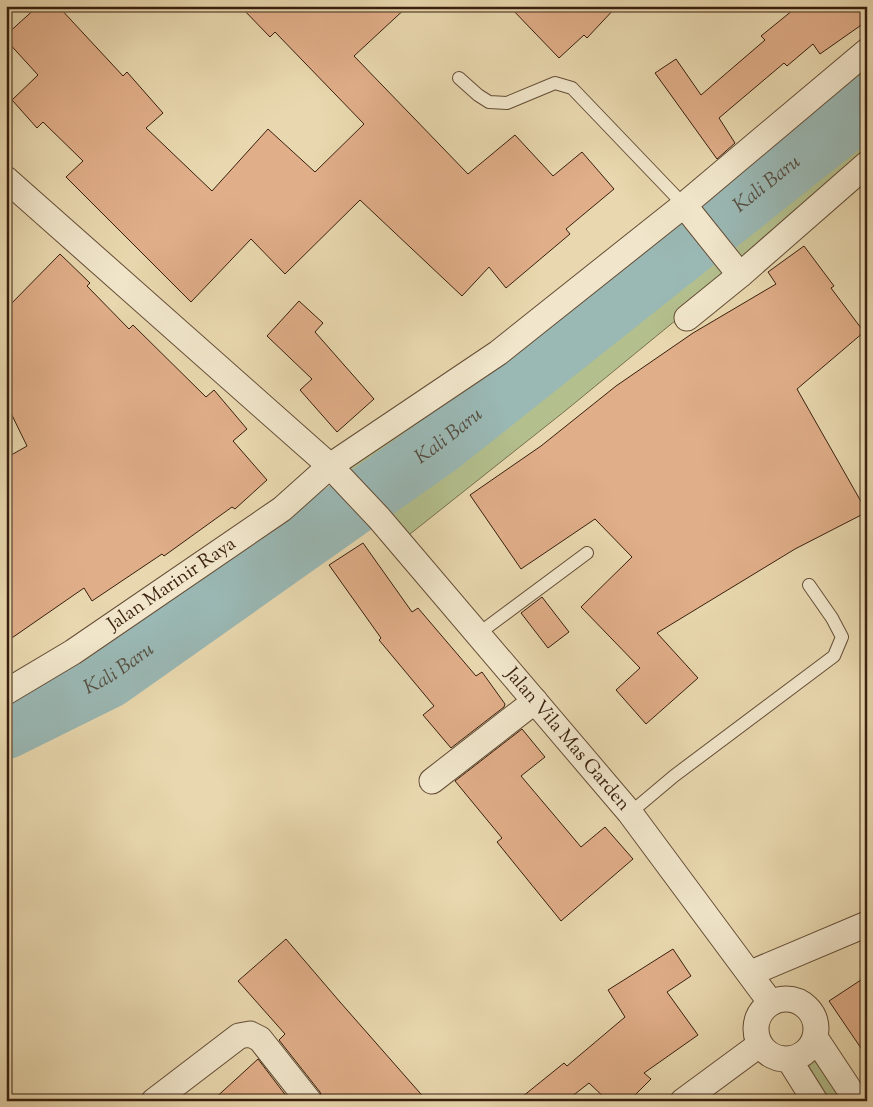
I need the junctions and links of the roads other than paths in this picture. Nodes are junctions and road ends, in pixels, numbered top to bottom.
1 (867, 51) edge
2 (459, 78) dead end
3 (867, 164) edge
4 (6, 179) edge
5 (689, 211) junction
6 (734, 267) junction
7 (687, 318) dead end
8 (330, 466) junction
9 (588, 553) dead end
10 (809, 585) dead end
11 (478, 634) junction
12 (6, 692) edge
13 (535, 701) junction
14 (432, 781) dead end
15 (630, 813) junction
16 (867, 924) edge
17 (751, 973) junction
18 (771, 1003) junction
19 (816, 1038) junction
20 (759, 1044) junction
21 (790, 1061) junction
22 (154, 1101) edge
23 (309, 1101) edge
24 (683, 1101) edge
25 (815, 1101) edge
26 (857, 1101) edge

1 - 5 street, Jalan Marinir Raya
2 - 5 lane
3 - 6 street
4 - 8 street, Jalan Vila Mas Garden
5 - 6 street
5 - 8 street, Jalan Marinir Raya
6 - 7 street
8 - 11 street, Jalan Vila Mas Garden
8 - 12 street, Jalan Marinir Raya
9 - 11 lane
10 - 15 lane
11 - 13 street, Jalan Vila Mas Garden
13 - 14 street
13 - 15 street, Jalan Vila Mas Garden
15 - 17 street, Jalan Vila Mas Garden
16 - 17 street
17 - 18 street, Jalan Vila Mas Garden
18 - 19 street
18 - 20 street
19 - 21 street
19 - 26 street
20 - 21 street
20 - 24 street
21 - 25 street
22 - 23 street

